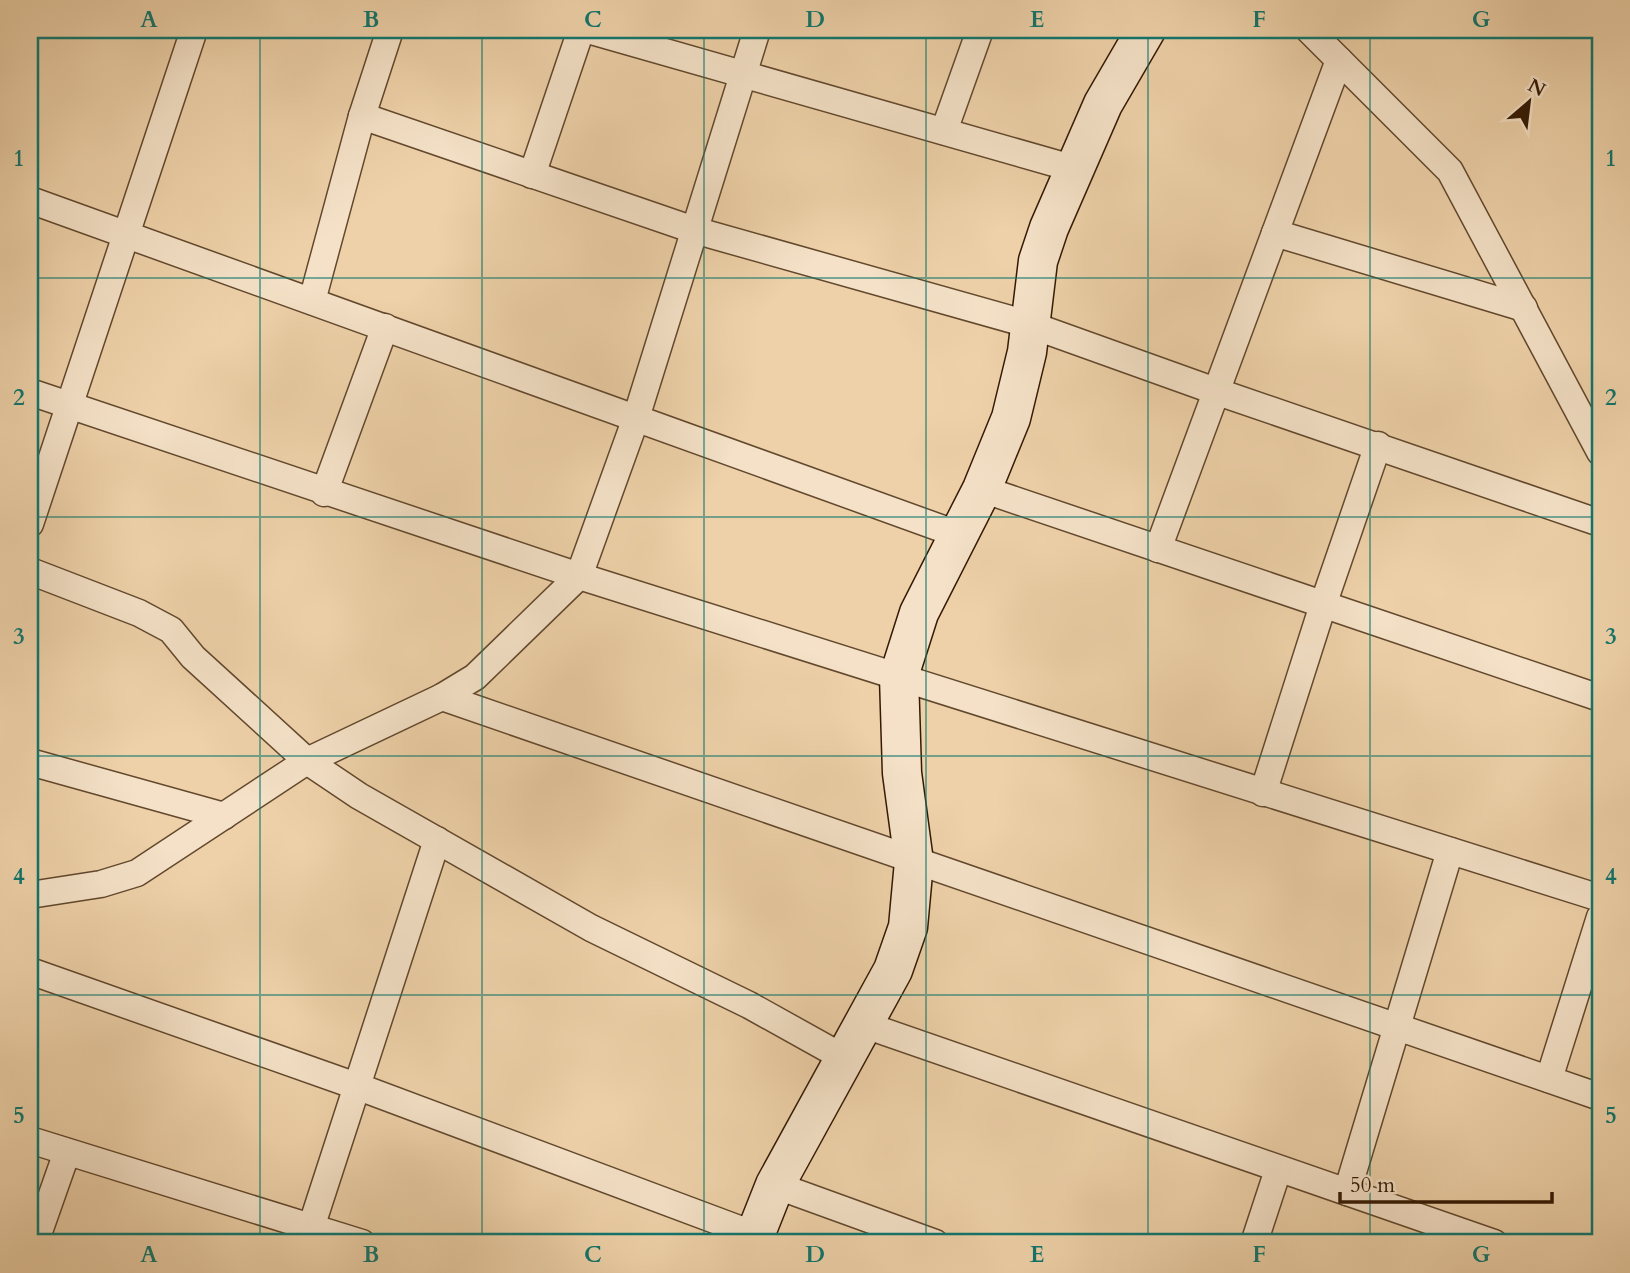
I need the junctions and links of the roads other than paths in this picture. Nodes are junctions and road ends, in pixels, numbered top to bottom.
1 (194, 30) edge
2 (390, 30) edge
3 (581, 30) edge
4 (589, 30) edge
5 (757, 30) edge
6 (980, 30) edge
7 (1146, 30) edge
8 (1310, 30) edge
9 (1339, 60) junction
10 (743, 72) junction
11 (362, 116) junction
12 (944, 131) junction
13 (1075, 169) junction
14 (531, 175) junction
15 (30, 200) edge
16 (694, 230) junction
17 (124, 233) junction
18 (1275, 233) junction
19 (312, 301) junction
20 (1524, 308) junction
21 (1031, 325) junction
22 (385, 327) junction
23 (30, 393) edge
24 (1218, 393) junction
25 (67, 406) junction
26 (636, 418) junction
27 (1378, 445) junction
28 (1600, 452) edge
29 (982, 489) junction
30 (324, 493) junction
31 (1600, 523) edge
32 (30, 524) edge
33 (957, 534) junction
34 (1158, 549) junction
35 (30, 571) edge
36 (579, 576) junction
37 (1323, 605) junction
38 (899, 676) junction
39 (442, 696) junction
40 (1600, 698) edge
41 (307, 761) junction
42 (30, 762) edge
43 (1263, 793) junction
44 (224, 816) junction
45 (438, 840) junction
46 (1450, 851) junction
47 (914, 862) junction
48 (30, 895) edge
49 (1600, 898) edge
50 (1600, 917) edge
51 (30, 971) edge
52 (865, 1025) junction
53 (1399, 1029) junction
54 (846, 1059) junction
55 (1549, 1079) junction
56 (359, 1087) junction
57 (1600, 1097) edge
58 (30, 1140) edge
59 (67, 1152) junction
60 (1278, 1170) junction
61 (775, 1185) junction
62 (1347, 1192) junction
63 (309, 1234) edge
64 (757, 1240) edge
65 (35, 1243) edge
66 (362, 1243) edge
67 (934, 1243) edge
68 (1254, 1243) edge
69 (1494, 1243) edge

1 - 17 street
2 - 11 street
3 - 14 street
4 - 10 street
5 - 10 street
6 - 12 street
7 - 13 street
8 - 9 street
9 - 18 street
9 - 20 street
10 - 12 street
10 - 16 street
11 - 14 street
11 - 19 street
12 - 13 street
13 - 21 street
14 - 16 street
15 - 17 street
16 - 21 street
16 - 26 street
17 - 19 street
17 - 25 street
18 - 20 street
18 - 24 street
19 - 22 street
20 - 28 street
21 - 24 street
21 - 29 street
22 - 26 street
22 - 30 street
23 - 25 street
24 - 27 street
24 - 34 street
25 - 30 street
25 - 32 street
26 - 33 street
26 - 36 street
27 - 31 street
27 - 37 street
29 - 33 street
29 - 34 street
30 - 36 street
33 - 38 street
34 - 37 street
35 - 41 street
36 - 38 street
36 - 39 street
37 - 40 street
37 - 43 street
38 - 43 street
38 - 47 street
39 - 41 street
39 - 47 street
41 - 44 street
41 - 45 street
42 - 44 street
43 - 46 street
44 - 48 street
45 - 54 street
45 - 56 street
46 - 49 street
46 - 53 street
47 - 52 street
47 - 53 street
50 - 55 street
51 - 56 street
52 - 54 street
52 - 60 street
53 - 55 street
53 - 62 street
54 - 61 street
55 - 57 street
56 - 63 street
56 - 64 street
58 - 59 street
59 - 63 street
59 - 65 street
60 - 62 street
60 - 68 street
61 - 64 street
61 - 67 street
62 - 69 street
63 - 66 street

